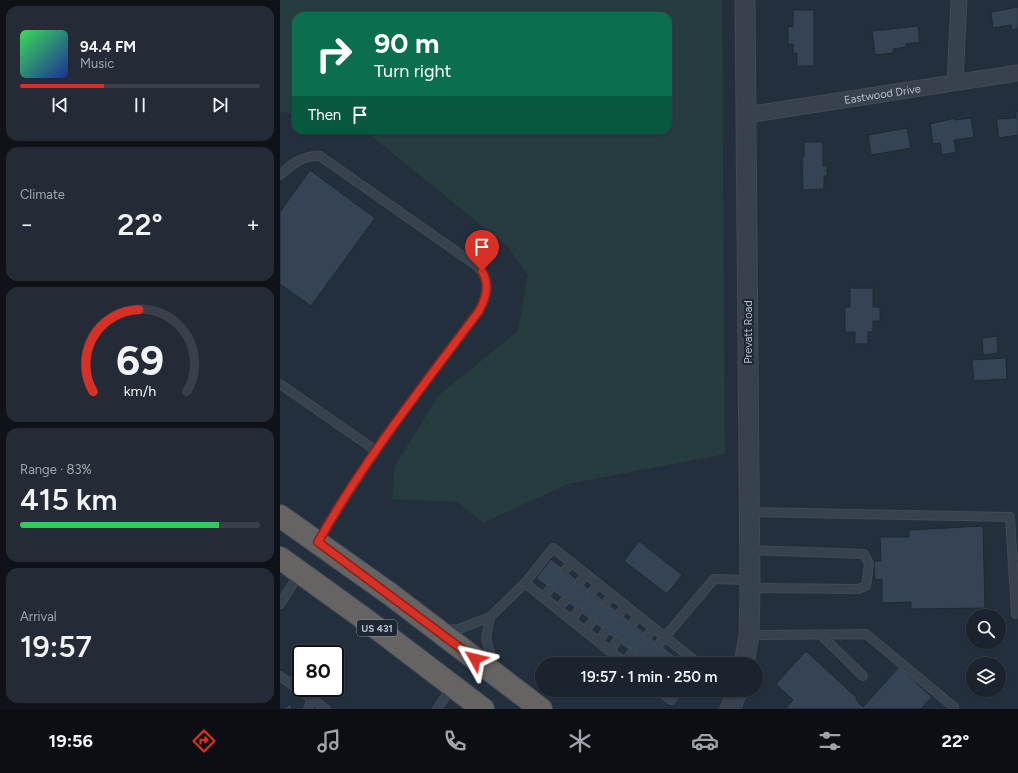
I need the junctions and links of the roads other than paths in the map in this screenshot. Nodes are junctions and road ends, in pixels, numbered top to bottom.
1 (745, 0) edge
2 (959, 0) edge
3 (1018, 73) edge
4 (955, 82) junction
5 (747, 115) junction
6 (280, 174) edge
7 (280, 384) edge
8 (374, 450) junction
9 (750, 512) junction
10 (280, 516) edge
11 (318, 542) junction
12 (750, 550) junction
13 (280, 558) edge
14 (572, 562) junction
15 (565, 570) dead end
16 (300, 572) junction
17 (586, 574) junction
18 (580, 582) dead end
19 (525, 584) junction
20 (599, 584) junction
21 (750, 584) junction
22 (550, 589) dead end
23 (592, 592) dead end
24 (612, 595) junction
25 (543, 598) junction
26 (565, 600) dead end
27 (606, 602) dead end
28 (280, 604) edge
29 (626, 605) junction
30 (557, 609) junction
31 (578, 611) dead end
32 (620, 613) dead end
33 (1016, 614) dead end
34 (639, 616) junction
35 (490, 617) junction
36 (571, 620) junction
37 (592, 622) dead end
38 (633, 623) dead end
39 (654, 628) junction
40 (438, 631) junction
41 (585, 631) junction
42 (605, 632) dead end
43 (820, 634) junction
44 (648, 635) dead end
45 (750, 635) junction
46 (666, 637) junction
47 (598, 642) junction
48 (617, 642) dead end
49 (659, 644) dead end
50 (679, 648) junction
51 (610, 651) junction
52 (632, 653) dead end
53 (674, 655) dead end
54 (618, 657) edge
55 (629, 657) edge
56 (691, 657) edge
57 (746, 657) edge
58 (495, 674) junction
59 (280, 676) edge
60 (863, 676) dead end
61 (453, 686) junction
62 (312, 699) junction
63 (308, 709) edge
64 (326, 709) edge
65 (437, 709) edge
66 (483, 709) edge
67 (541, 709) edge
68 (952, 709) edge

1 - 5 street, Prevatt Road
2 - 4 street
3 - 4 street, Eastwood Drive
4 - 5 street, Eastwood Drive
5 - 9 street, Prevatt Road
6 - 8 lane
7 - 8 lane
8 - 11 lane
9 - 12 street, Prevatt Road
9 - 33 lane
10 - 11 highway, US 431
11 - 16 highway
11 - 40 highway, US 431
12 - 21 street, Prevatt Road
12 - 21 lane
13 - 16 highway, US 431
14 - 15 lane
14 - 17 lane
14 - 19 lane
16 - 28 lane
16 - 61 highway, US 431
17 - 18 lane
17 - 20 lane
19 - 25 lane
19 - 35 lane
20 - 23 lane
20 - 24 lane
21 - 45 street, Prevatt Road
21 - 46 lane
22 - 25 lane
24 - 27 lane
24 - 29 lane
25 - 30 lane
26 - 30 lane
29 - 32 lane
29 - 34 lane
30 - 36 lane
31 - 36 lane
34 - 38 lane
34 - 39 lane
35 - 40 lane
35 - 58 lane
36 - 41 lane
37 - 41 lane
39 - 44 lane
39 - 46 lane
40 - 58 highway, US 431
41 - 47 lane
42 - 47 lane
43 - 45 lane
43 - 60 lane
43 - 68 lane
45 - 57 street, Prevatt Road
46 - 49 lane
46 - 50 lane
47 - 51 lane
48 - 51 lane
50 - 53 lane
50 - 56 lane
51 - 54 lane
52 - 55 lane
58 - 67 highway, US 431
59 - 62 lane
61 - 65 lane
61 - 66 highway, US 431
62 - 63 lane
62 - 64 lane

